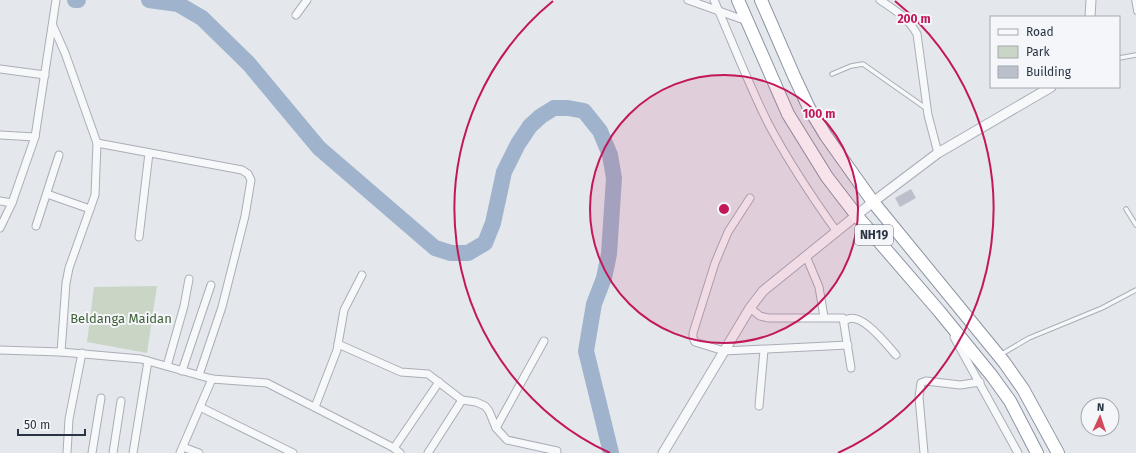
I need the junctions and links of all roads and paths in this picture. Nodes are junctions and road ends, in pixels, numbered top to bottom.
1 (56, 0) edge
2 (307, 0) edge
3 (688, 0) edge
4 (714, 0) edge
5 (738, 0) edge
6 (761, 0) edge
7 (880, 0) edge
8 (1091, 0) edge
9 (1134, 0) edge
10 (718, 11) junction
11 (1136, 12) edge
12 (296, 15) dead end
13 (1090, 16) edge
14 (747, 21) junction
15 (52, 26) junction
16 (1136, 54) edge
17 (1120, 58) edge
18 (0, 68) edge
19 (832, 74) dead end
20 (45, 75) junction
21 (1049, 88) edge
22 (928, 110) junction
23 (0, 135) edge
24 (35, 137) junction
25 (97, 143) junction
26 (149, 153) junction
27 (938, 153) junction
28 (59, 155) dead end
29 (47, 194) junction
30 (750, 198) dead end
31 (0, 201) edge
32 (873, 202) junction
33 (12, 203) junction
34 (90, 209) junction
35 (1126, 209) dead end
36 (857, 216) junction
37 (1136, 225) edge
38 (36, 226) dead end
39 (0, 228) edge
40 (837, 232) junction
41 (139, 237) dead end
42 (806, 256) junction
43 (362, 275) dead end
44 (189, 279) dead end
45 (211, 285) dead end
46 (1136, 290) edge
47 (750, 308) junction
48 (939, 310) junction
49 (824, 317) junction
50 (845, 321) junction
51 (544, 341) dead end
52 (338, 344) junction
53 (848, 346) junction
54 (0, 350) edge
55 (764, 350) junction
56 (724, 351) junction
57 (61, 352) junction
58 (82, 353) junction
59 (896, 355) dead end
60 (999, 356) junction
61 (148, 361) junction
62 (167, 366) junction
63 (851, 368) dead end
64 (182, 371) junction
65 (199, 375) junction
66 (212, 379) junction
67 (439, 382) junction
68 (980, 382) junction
69 (101, 398) dead end
70 (462, 400) junction
71 (121, 401) dead end
72 (759, 406) dead end
73 (200, 407) junction
74 (315, 407) junction
75 (496, 428) junction
76 (394, 448) junction
77 (182, 450) edge
78 (557, 451) dead end
79 (66, 453) edge
80 (92, 453) edge
81 (113, 453) edge
82 (133, 453) edge
83 (200, 453) edge
84 (293, 453) edge
85 (400, 453) edge
86 (428, 453) edge
87 (663, 453) edge
88 (924, 453) edge
89 (1018, 453) edge
90 (1037, 453) edge
91 (1058, 453) edge

1 - 15 street
2 - 12 street
3 - 10 street
4 - 10 street
5 - 14 highway, NH19
6 - 32 highway, NH19
7 - 22 street
8 - 13 street
9 - 11 lane
10 - 14 street
10 - 40 street
14 - 36 highway, NH19
15 - 20 street
15 - 25 street
16 - 17 lane
18 - 20 street
19 - 22 lane
20 - 24 street
21 - 27 street
22 - 27 street
23 - 24 street
24 - 33 street
25 - 26 street
25 - 34 street
26 - 41 street
26 - 65 street
27 - 32 street
28 - 29 street
29 - 34 street
29 - 38 street
30 - 56 street
31 - 33 street
32 - 36 street
32 - 60 highway, NH19
33 - 39 street
34 - 57 street
35 - 37 lane
36 - 40 street
36 - 48 highway, NH19
40 - 42 street
42 - 47 street
42 - 49 street
43 - 52 street
44 - 62 street
45 - 64 street
46 - 60 lane
47 - 49 street
47 - 56 street
48 - 68 street
48 - 90 highway, NH19
49 - 50 street
50 - 53 street
50 - 59 street
51 - 75 street
52 - 67 street
52 - 74 street
53 - 55 street
53 - 63 street
54 - 57 street
55 - 56 street
55 - 72 street
56 - 87 street
57 - 58 street
58 - 61 street
58 - 79 street
60 - 91 highway, NH19
61 - 62 street
61 - 82 street
62 - 64 street
64 - 65 street
65 - 66 street
66 - 73 street
66 - 74 street
67 - 70 street
67 - 76 street
68 - 88 street
68 - 89 street
69 - 80 street
70 - 75 street
70 - 86 street
71 - 81 street
73 - 77 street
73 - 84 street
74 - 76 street
75 - 78 street
76 - 85 street
77 - 83 street

